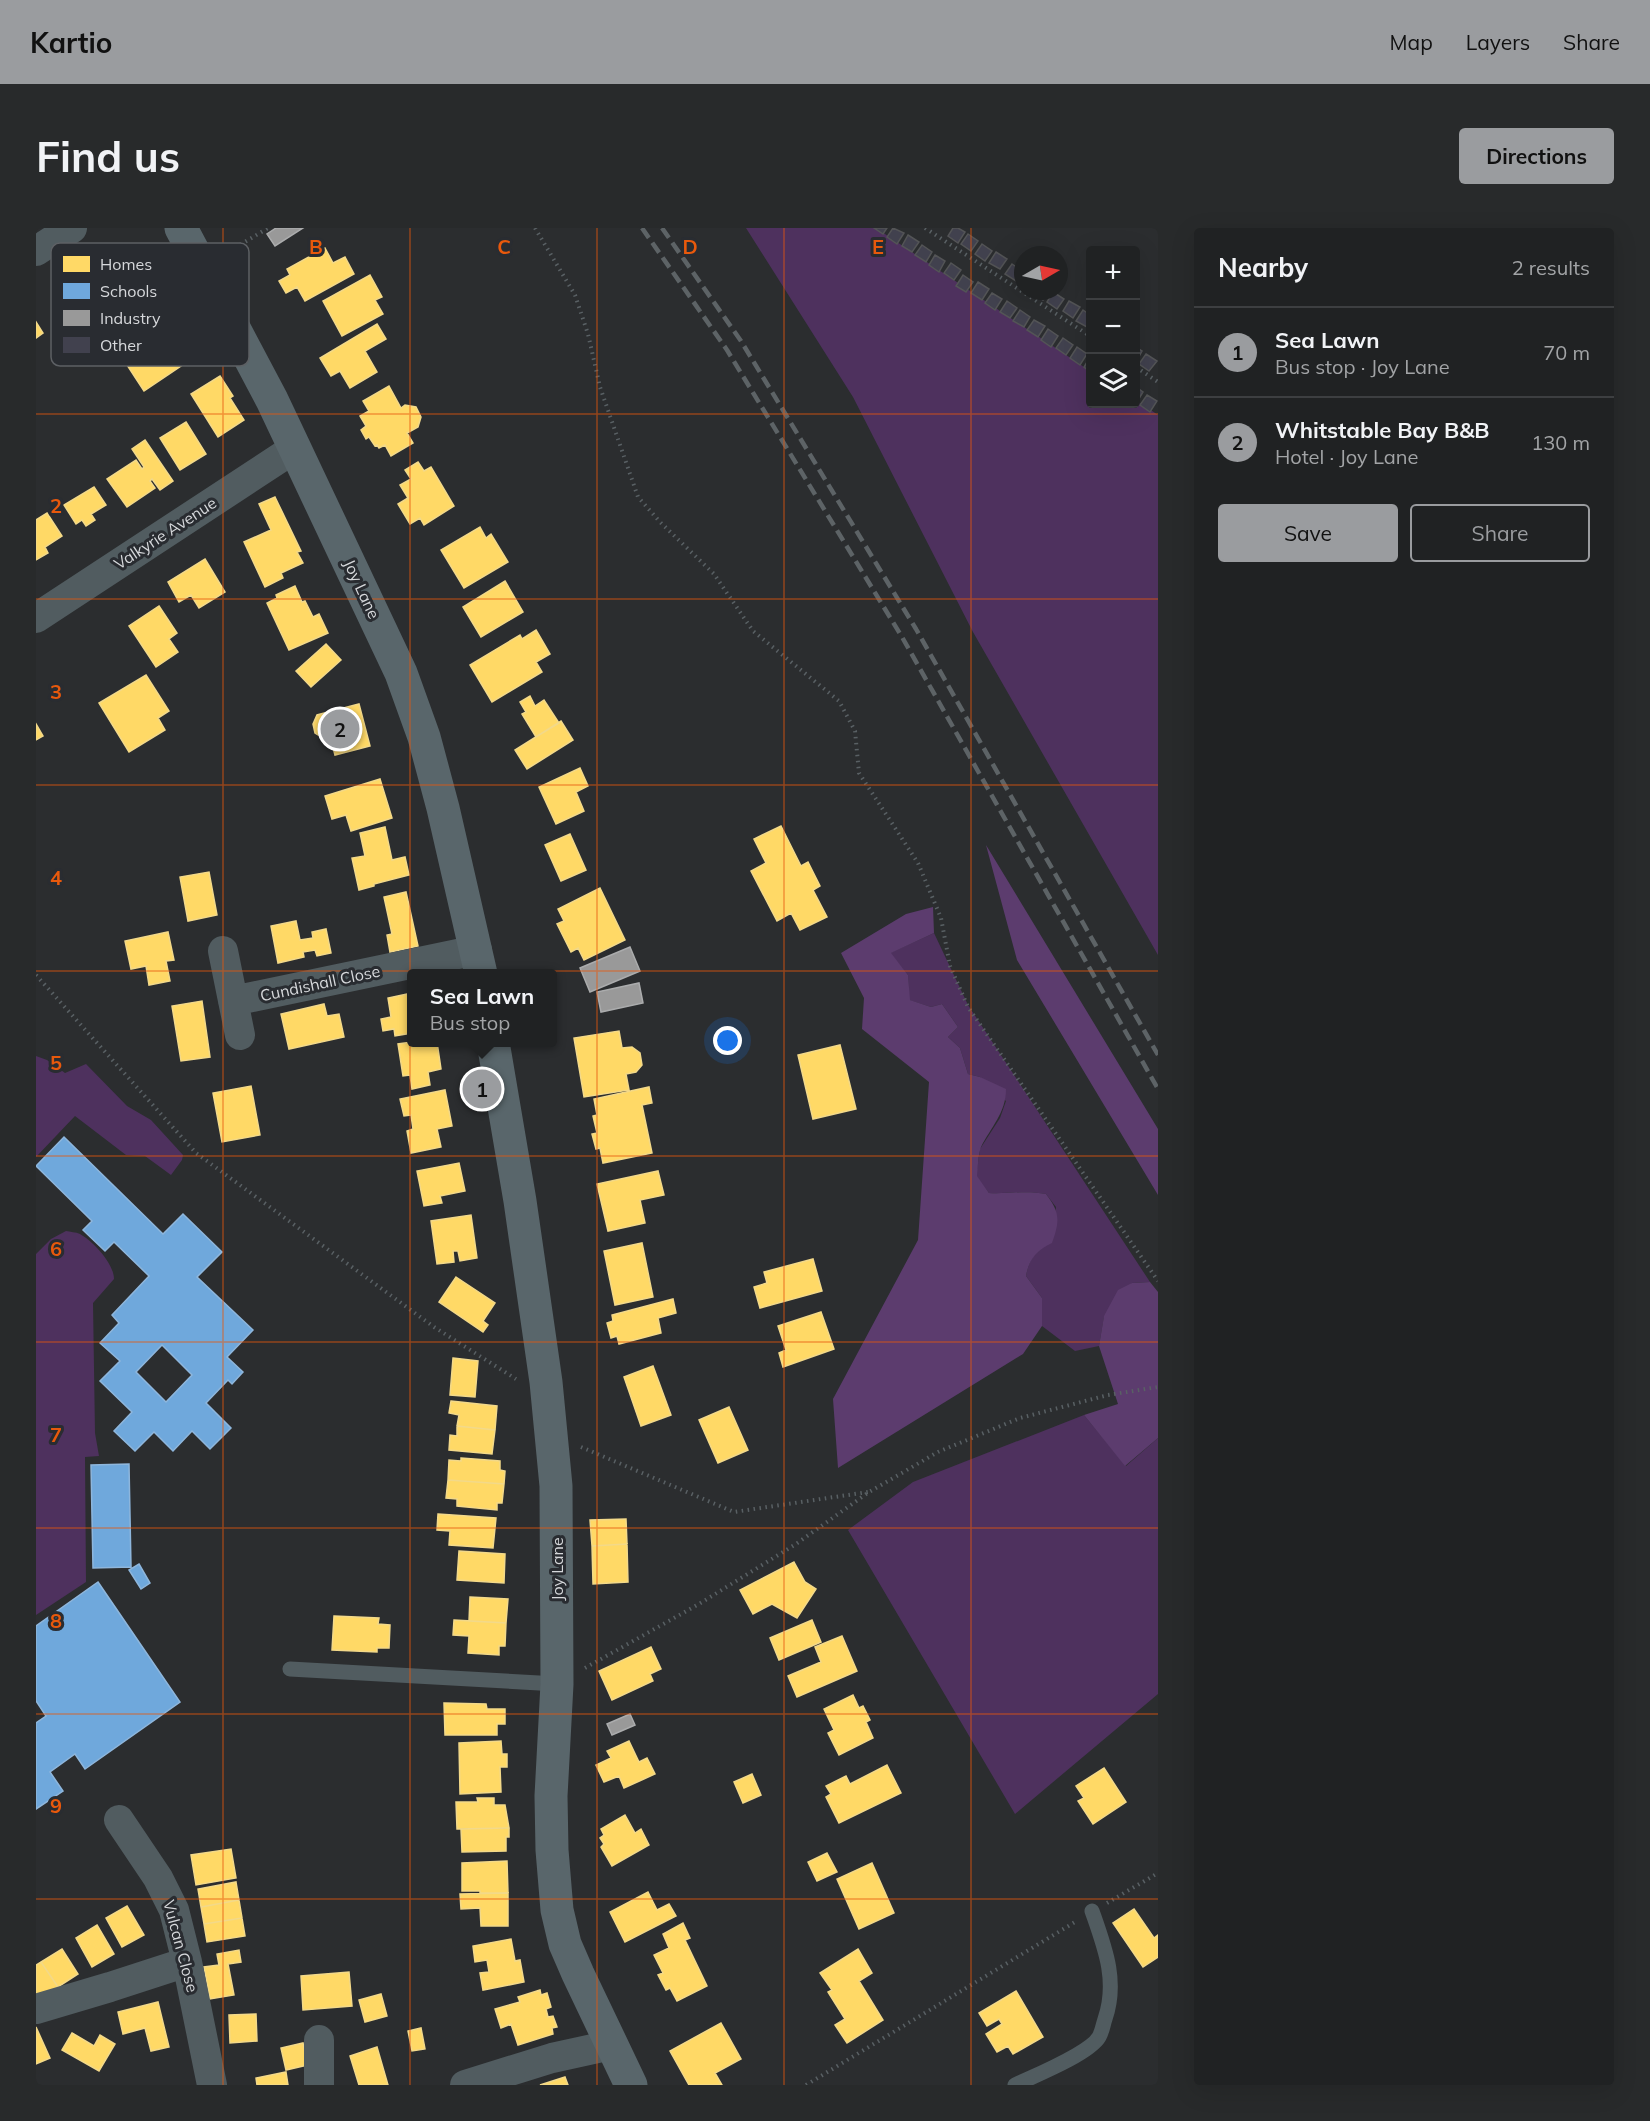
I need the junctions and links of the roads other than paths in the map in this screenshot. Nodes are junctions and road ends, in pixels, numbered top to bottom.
1 (72, 228) edge
2 (181, 228) edge
3 (188, 243) edge
4 (36, 251) edge
5 (249, 358) edge
6 (295, 448) junction
7 (36, 618) edge
8 (224, 951) dead end
9 (479, 962) edge
10 (435, 969) edge
11 (407, 973) edge
12 (233, 1001) junction
13 (240, 1035) dead end
14 (494, 1047) edge
15 (290, 1669) dead end
16 (557, 1684) junction
17 (119, 1820) dead end
18 (1092, 1911) road end
19 (187, 1962) junction
20 (36, 2009) edge
21 (320, 2040) dead end
22 (611, 2045) junction
23 (212, 2085) edge
24 (319, 2085) edge
25 (465, 2085) edge
26 (631, 2085) edge
27 (1015, 2085) edge

1 - 4 street
2 - 3 street, Joy Lane
5 - 6 street, Joy Lane
6 - 7 street, Valkyrie Avenue
6 - 9 street, Joy Lane
8 - 12 street
9 - 10 street, Cundishall Close
11 - 12 street, Cundishall Close
12 - 13 street
14 - 16 street, Joy Lane
15 - 16 lane
16 - 22 street, Joy Lane
17 - 19 street, Vulcan Close
18 - 27 lane
19 - 20 street
19 - 23 street, Vulcan Close
21 - 24 street
22 - 25 street
22 - 26 street, Joy Lane

